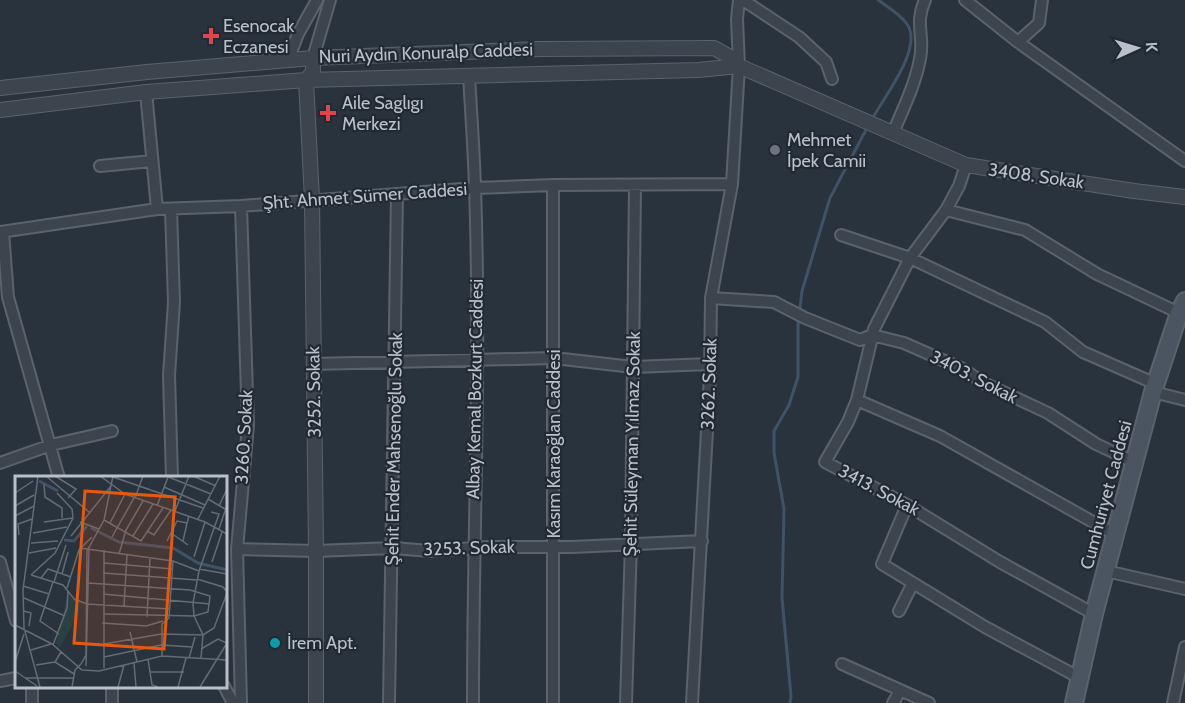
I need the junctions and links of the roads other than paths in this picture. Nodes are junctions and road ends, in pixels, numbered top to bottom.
1 (317, 0) edge
2 (330, 0) edge
3 (741, 0) edge
4 (926, 0) edge
5 (965, 0) edge
6 (1042, 0) edge
7 (1018, 42) junction
8 (478, 51) junction
9 (460, 52) junction
10 (313, 58) junction
11 (288, 60) junction
12 (739, 66) junction
13 (470, 75) junction
14 (832, 79) dead end
15 (306, 80) junction
16 (287, 81) junction
17 (0, 88) edge
18 (146, 92) junction
19 (0, 110) edge
20 (893, 134) junction
21 (152, 161) junction
22 (1185, 161) edge
23 (966, 165) junction
24 (100, 166) dead end
25 (732, 184) junction
26 (553, 185) junction
27 (634, 186) junction
28 (476, 188) junction
29 (397, 195) junction
30 (1185, 197) edge
31 (312, 200) junction
32 (241, 206) junction
33 (157, 209) junction
34 (171, 209) junction
35 (946, 210) junction
36 (1, 232) edge
37 (841, 235) dead end
38 (910, 258) junction
39 (711, 298) junction
40 (1182, 307) edge
41 (872, 335) junction
42 (554, 358) junction
43 (477, 359) junction
44 (396, 362) junction
45 (314, 364) junction
46 (711, 364) junction
47 (633, 367) junction
48 (1155, 388) junction
49 (857, 399) junction
50 (1185, 400) edge
51 (112, 431) dead end
52 (51, 445) junction
53 (1134, 462) junction
54 (0, 463) edge
55 (59, 476) edge
56 (172, 476) edge
57 (907, 505) junction
58 (1116, 535) junction
59 (702, 541) junction
60 (631, 543) junction
61 (554, 547) junction
62 (393, 548) junction
63 (237, 549) junction
64 (473, 549) junction
65 (316, 552) junction
66 (0, 562) edge
67 (1106, 571) junction
68 (913, 583) junction
69 (1185, 589) edge
70 (899, 611) dead end
71 (1094, 614) junction
72 (15, 617) edge
73 (1185, 647) edge
74 (842, 664) dead end
75 (15, 678) edge
76 (1080, 678) junction
77 (0, 681) edge
78 (225, 688) edge
79 (900, 691) junction
80 (233, 703) edge
81 (240, 703) edge
82 (316, 703) edge
83 (389, 703) edge
84 (473, 703) edge
85 (553, 703) edge
86 (626, 703) edge
87 (692, 703) edge
88 (893, 703) edge
89 (929, 703) edge
90 (1074, 703) edge
91 (1173, 703) edge

1 - 11 street
2 - 10 street
3 - 12 street, 3262. Sokak
3 - 14 street
4 - 20 street
5 - 7 street
6 - 7 street
7 - 22 street
8 - 9 street, Nuri Aydın Konuralp Caddesi
8 - 12 street, Nuri Aydın Konuralp Caddesi
8 - 13 street
9 - 10 street, Nuri Aydın Konuralp Caddesi
9 - 13 street
10 - 11 street, Nuri Aydın Konuralp Caddesi
10 - 15 street
11 - 16 street
11 - 17 street, Nuri Aydın Konuralp Caddesi
12 - 13 street, Nuri Aydın Konuralp Caddesi
12 - 20 street, Nuri Aydın Konuralp Caddesi
12 - 25 street, 3262. Sokak
13 - 15 street, Nuri Aydın Konuralp Caddesi
13 - 28 street, Albay Kemal Bozkurt Caddesi
15 - 16 street, Nuri Aydın Konuralp Caddesi
15 - 31 street, 3252. Sokak
16 - 18 street, Nuri Aydın Konuralp Caddesi
18 - 19 street, Nuri Aydın Konuralp Caddesi
18 - 21 street
20 - 23 street, 3408. Sokak
21 - 24 street
21 - 33 street
23 - 30 street, 3408. Sokak
23 - 35 street, 3413. Sokak
25 - 27 street, Şht. Ahmet Sümer Caddesi
25 - 39 street, 3262. Sokak
26 - 27 street, Şht. Ahmet Sümer Caddesi
26 - 28 street, Şht. Ahmet Sümer Caddesi
26 - 42 street, Kasım Karaoğlan Caddesi
27 - 47 street, Şehit Süleyman Yılmaz Sokak
28 - 29 street, Şht. Ahmet Sümer Caddesi
28 - 43 street, Albay Kemal Bozkurt Caddesi
29 - 31 street, Şht. Ahmet Sümer Caddesi
29 - 44 street, Şehit Ender Mahsenoğlu Sokak
31 - 32 street, Şht. Ahmet Sümer Caddesi
31 - 45 street, 3252. Sokak
32 - 34 street, Şht. Ahmet Sümer Caddesi
32 - 63 street, 3260. Sokak
33 - 34 street, Şht. Ahmet Sümer Caddesi
33 - 36 street, Şht. Ahmet Sümer Caddesi
34 - 56 street
35 - 38 street, 3413. Sokak
35 - 40 street
36 - 52 street
37 - 38 street
38 - 41 street, 3413. Sokak
38 - 48 street
39 - 41 street, 3403. Sokak
39 - 46 street, 3262. Sokak
40 - 48 main road, Cumhuriyet Caddesi
41 - 49 street, 3413. Sokak
41 - 53 street, 3403. Sokak
42 - 43 street
42 - 47 street
42 - 61 street, Kasım Karaoğlan Caddesi
43 - 44 street
43 - 64 street, Albay Kemal Bozkurt Caddesi
44 - 45 street
44 - 62 street, Şehit Ender Mahsenoğlu Sokak
45 - 65 street, 3252. Sokak
46 - 47 street
46 - 59 street, 3262. Sokak
47 - 60 street, Şehit Süleyman Yılmaz Sokak
48 - 50 street
48 - 53 main road, Cumhuriyet Caddesi
49 - 57 street, 3413. Sokak
49 - 58 street
51 - 52 street
52 - 54 street
52 - 55 street
53 - 58 main road, Cumhuriyet Caddesi
57 - 68 street
57 - 71 street, 3413. Sokak
58 - 67 main road, Cumhuriyet Caddesi
59 - 60 street, 3253. Sokak
59 - 87 street, 3262. Sokak
60 - 61 street, 3253. Sokak
60 - 86 street, Şehit Süleyman Yılmaz Sokak
61 - 64 street, 3253. Sokak
61 - 85 street, Kasım Karaoğlan Caddesi
62 - 64 street, 3253. Sokak
62 - 65 street, 3253. Sokak
62 - 83 street, Şehit Ender Mahsenoğlu Sokak
63 - 65 street, 3253. Sokak
63 - 81 street, 3260. Sokak
64 - 84 street, Albay Kemal Bozkurt Caddesi
65 - 82 street, 3252. Sokak
66 - 72 street
67 - 69 street
67 - 71 main road, Cumhuriyet Caddesi
68 - 70 street
68 - 76 street
71 - 76 main road, Cumhuriyet Caddesi
73 - 91 street
74 - 79 street
75 - 77 street
76 - 90 main road, Cumhuriyet Caddesi
78 - 80 street
79 - 88 street
79 - 89 street

